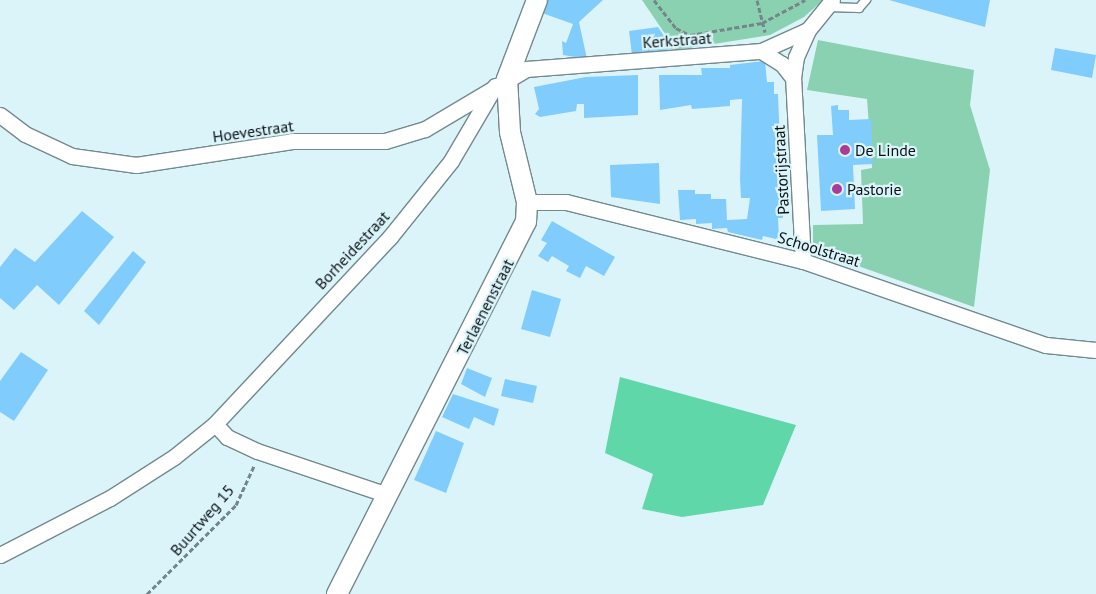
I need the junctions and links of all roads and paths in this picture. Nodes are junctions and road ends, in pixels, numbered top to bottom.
1 (537, 0) edge
2 (654, 0) edge
3 (757, 0) edge
4 (805, 0) edge
5 (866, 0) edge
6 (830, 4) edge
7 (762, 23) junction
8 (808, 30) junction
9 (766, 49) junction
10 (793, 78) junction
11 (501, 83) junction
12 (0, 115) edge
13 (527, 202) junction
14 (803, 261) junction
15 (1096, 350) edge
16 (215, 424) junction
17 (257, 451) junction
18 (388, 494) junction
19 (0, 555) edge
20 (147, 594) edge
21 (337, 594) edge

1 - 11 street, Terlaenenstraat
2 - 7 path
3 - 7 path
4 - 7 path
5 - 6 lane
6 - 8 street, Kerkstraat
7 - 9 path
8 - 9 street, Kerkstraat
8 - 10 street, Pastorijstraat
9 - 10 street
9 - 11 street, Kerkstraat
10 - 14 street, Pastorijstraat
11 - 12 street, Hoevestraat
11 - 13 street, Terlaenenstraat
11 - 16 street, Borheidestraat
13 - 14 street, Schoolstraat
13 - 18 street, Terlaenenstraat
14 - 15 street, Schoolstraat
16 - 17 street
16 - 19 street, Borheidestraat
17 - 18 street
17 - 20 path, Buurtweg 15
18 - 21 street, Terlaenenstraat

